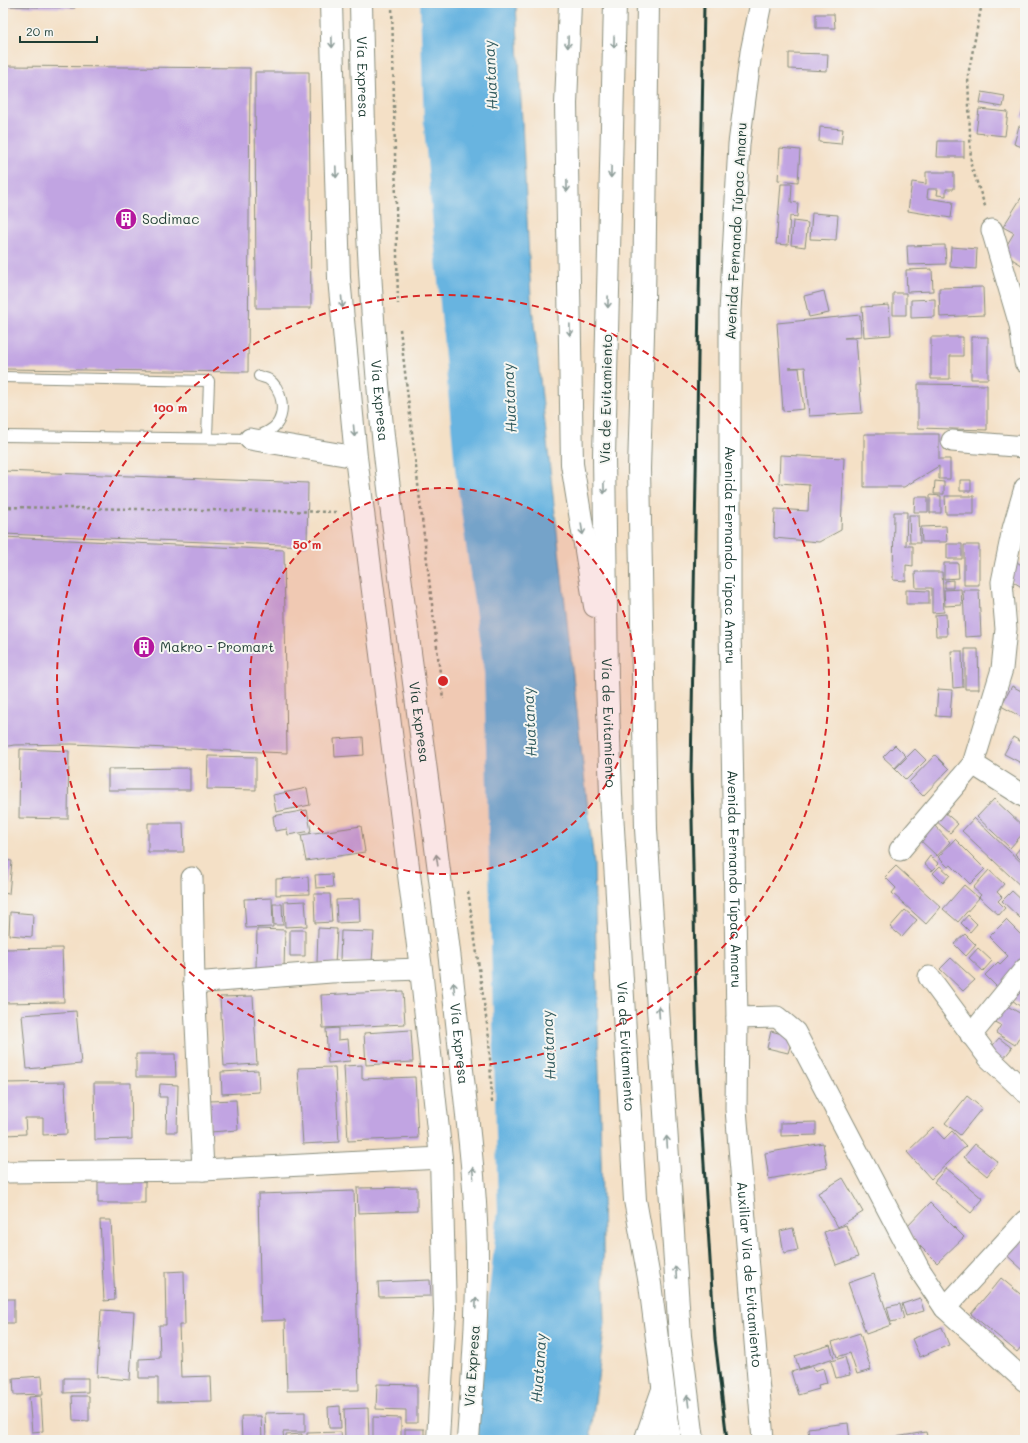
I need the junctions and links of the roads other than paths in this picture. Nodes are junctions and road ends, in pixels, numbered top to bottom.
1 (331, 3) edge
2 (361, 3) edge
3 (570, 3) edge
4 (614, 3) edge
5 (648, 3) edge
6 (761, 3) edge
7 (992, 230) road end
8 (1025, 362) edge
9 (259, 376) dead end
10 (3, 377) edge
11 (3, 436) edge
12 (207, 437) junction
13 (250, 439) junction
14 (952, 441) dead end
15 (1025, 446) edge
16 (356, 457) junction
17 (1025, 488) edge
18 (606, 680) junction
19 (973, 764) junction
20 (1025, 796) edge
21 (900, 850) dead end
22 (192, 878) dead end
23 (421, 969) junction
24 (1025, 969) edge
25 (929, 977) dead end
26 (194, 983) junction
27 (737, 1018) junction
28 (971, 1035) junction
29 (1025, 1092) edge
30 (736, 1109) joint
31 (440, 1158) junction
32 (203, 1170) junction
33 (3, 1172) edge
34 (1025, 1221) edge
35 (946, 1308) junction
36 (1025, 1381) edge
37 (663, 1388) junction
38 (438, 1440) edge
39 (468, 1440) edge
40 (645, 1440) edge
41 (670, 1440) edge
42 (693, 1440) edge
43 (763, 1440) edge

1 -> 16 main road, Vía Expresa
39 -> 2 main road, Vía Expresa
3 -> 18 main road
4 -> 18 main road, Vía de Evitamiento
42 -> 5 main road
6 - 27 street, Avenida Fernando Túpac Amaru
7 - 8 street
9 - 13 lane
10 - 12 lane
11 - 12 lane
12 - 13 lane
13 - 16 street
14 - 15 street
16 - 23 main road, Vía Expresa
17 - 19 street
18 - 37 main road, Vía de Evitamiento
19 - 20 street
19 - 21 street
22 - 26 street
23 - 26 street
23 - 31 main road, Vía Expresa
24 - 28 street
25 - 28 street
26 - 32 street
27 - 30 street, Avenida Fernando Túpac Amaru
27 - 35 street
28 - 29 street
30 - 43 street, Auxiliar Via de Evitamiento
31 - 32 street
31 - 38 main road, Vía Expresa
32 - 33 street
34 - 35 street
35 - 36 street
37 - 40 street
37 - 41 main road, Vía de Evitamiento

